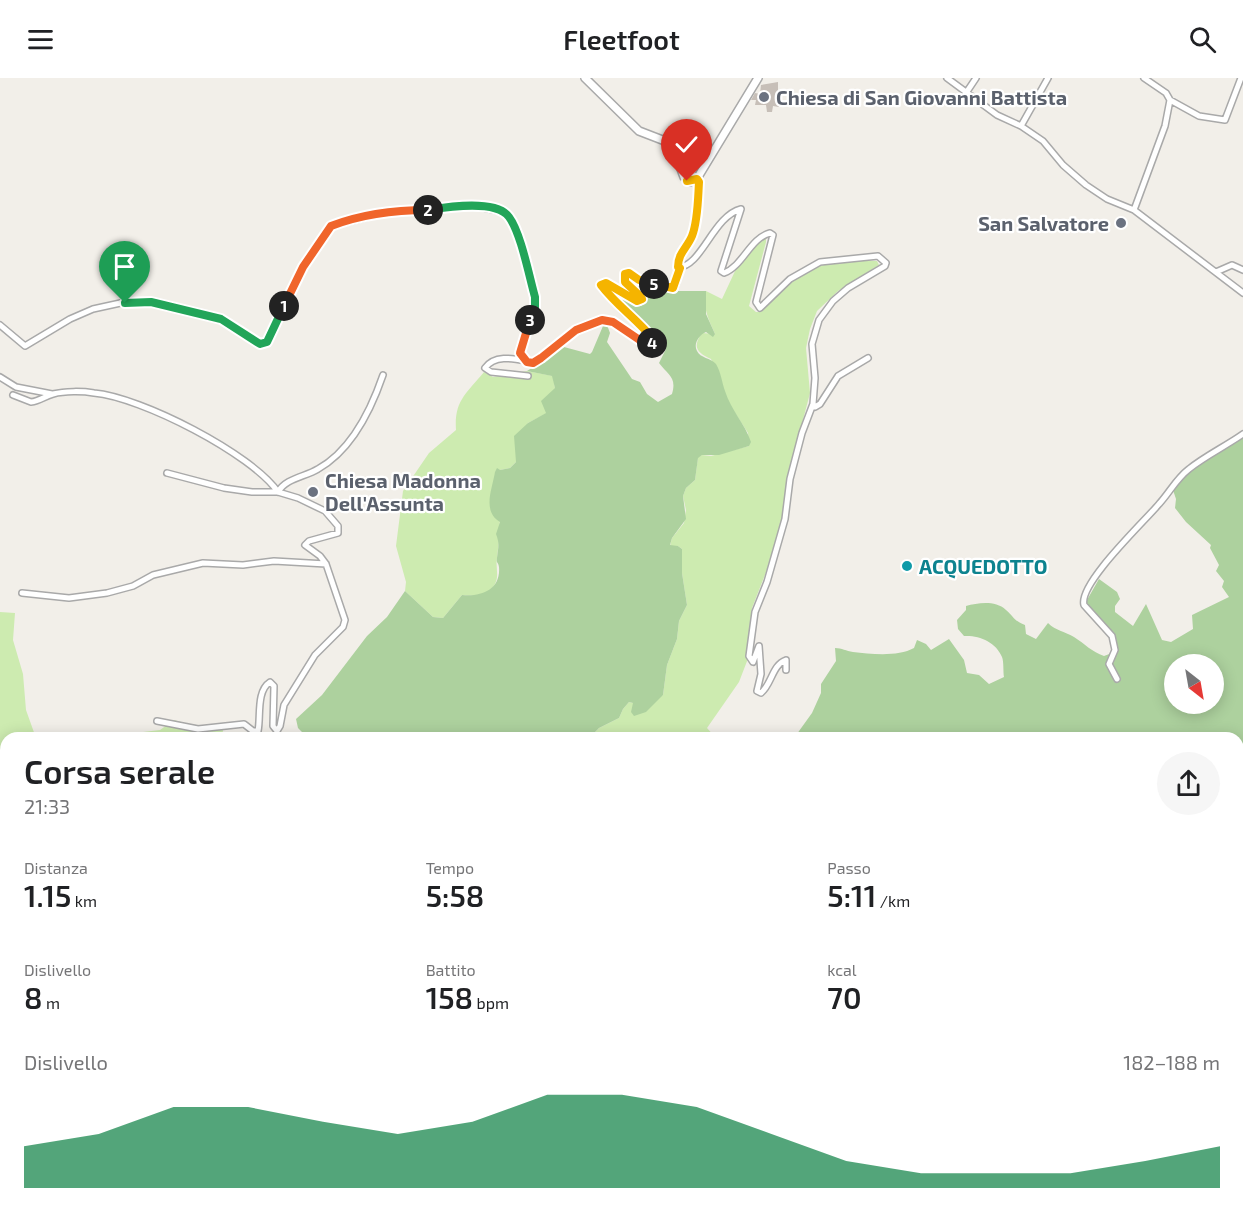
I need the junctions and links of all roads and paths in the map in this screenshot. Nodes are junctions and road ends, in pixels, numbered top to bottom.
1 (585, 78) edge
2 (758, 78) edge
3 (947, 78) edge
4 (976, 78) edge
5 (1048, 78) edge
6 (1144, 78) edge
7 (1241, 78) edge
8 (966, 93) junction
9 (1170, 100) junction
10 (1021, 126) junction
11 (697, 179) junction
12 (1134, 210) junction
13 (680, 268) junction
14 (1243, 270) edge
15 (1216, 272) junction
16 (1243, 293) edge
17 (0, 325) edge
18 (868, 358) dead end
19 (527, 362) junction
20 (383, 375) dead end
21 (528, 376) dead end
22 (0, 377) edge
23 (53, 394) junction
24 (13, 395) dead end
25 (813, 404) junction
26 (1243, 434) edge
27 (167, 473) dead end
28 (278, 492) junction
29 (326, 564) junction
30 (22, 593) dead end
31 (786, 670) dead end
32 (1117, 679) dead end
33 (157, 721) dead end

1 - 11 street
2 - 11 street
3 - 8 street
4 - 8 street
5 - 10 street
6 - 9 street
7 - 9 street
8 - 10 street
9 - 12 street
10 - 12 street
11 - 13 street
12 - 15 street
13 - 19 street
13 - 25 street
14 - 15 street
15 - 16 street
17 - 19 street
18 - 25 street
19 - 21 street
20 - 28 street
22 - 23 street
23 - 24 street
23 - 28 street
25 - 31 street
26 - 32 street
27 - 28 street
28 - 29 street
29 - 30 street
29 - 33 street

